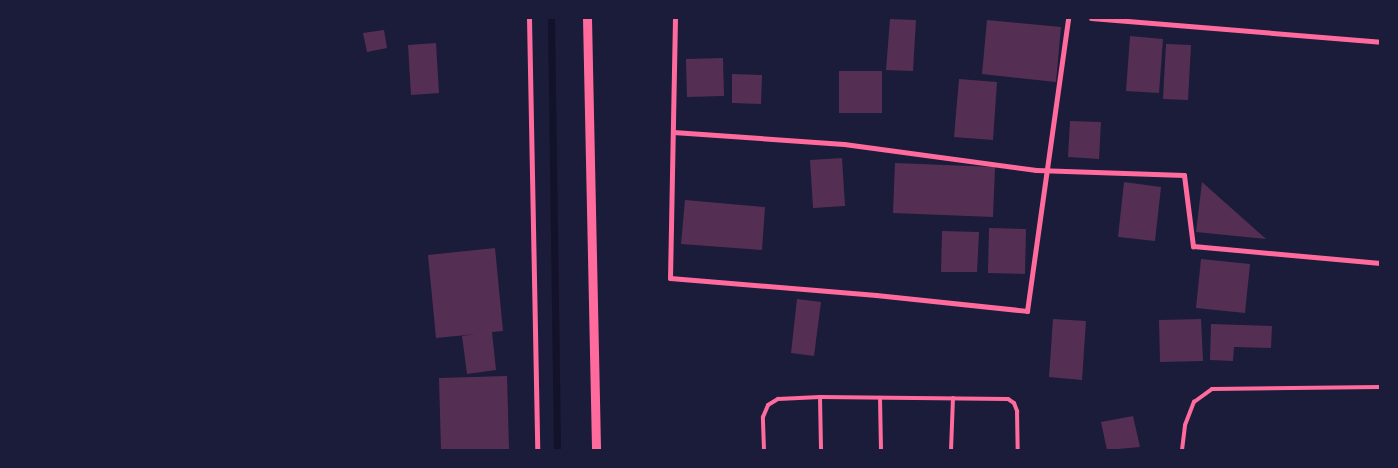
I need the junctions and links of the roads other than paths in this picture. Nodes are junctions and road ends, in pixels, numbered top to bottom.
1 (529, 18) edge
2 (587, 18) edge
3 (675, 18) edge
4 (1068, 18) edge
5 (1091, 18) edge
6 (1380, 42) edge
7 (673, 132) junction
8 (1045, 171) junction
9 (1380, 263) edge
10 (1380, 387) edge
11 (820, 397) junction
12 (880, 398) junction
13 (953, 398) junction
14 (537, 450) edge
15 (596, 450) edge
16 (764, 450) edge
17 (820, 450) edge
18 (881, 450) edge
19 (951, 450) edge
20 (1018, 450) edge
21 (1182, 450) edge

1 - 14 street
2 - 15 street
3 - 7 street
4 - 8 street
5 - 6 street
7 - 8 street
7 - 8 street
8 - 9 street
10 - 21 lane
11 - 12 lane
11 - 16 lane
11 - 17 lane
12 - 13 lane
12 - 18 lane
13 - 19 lane
13 - 20 lane

